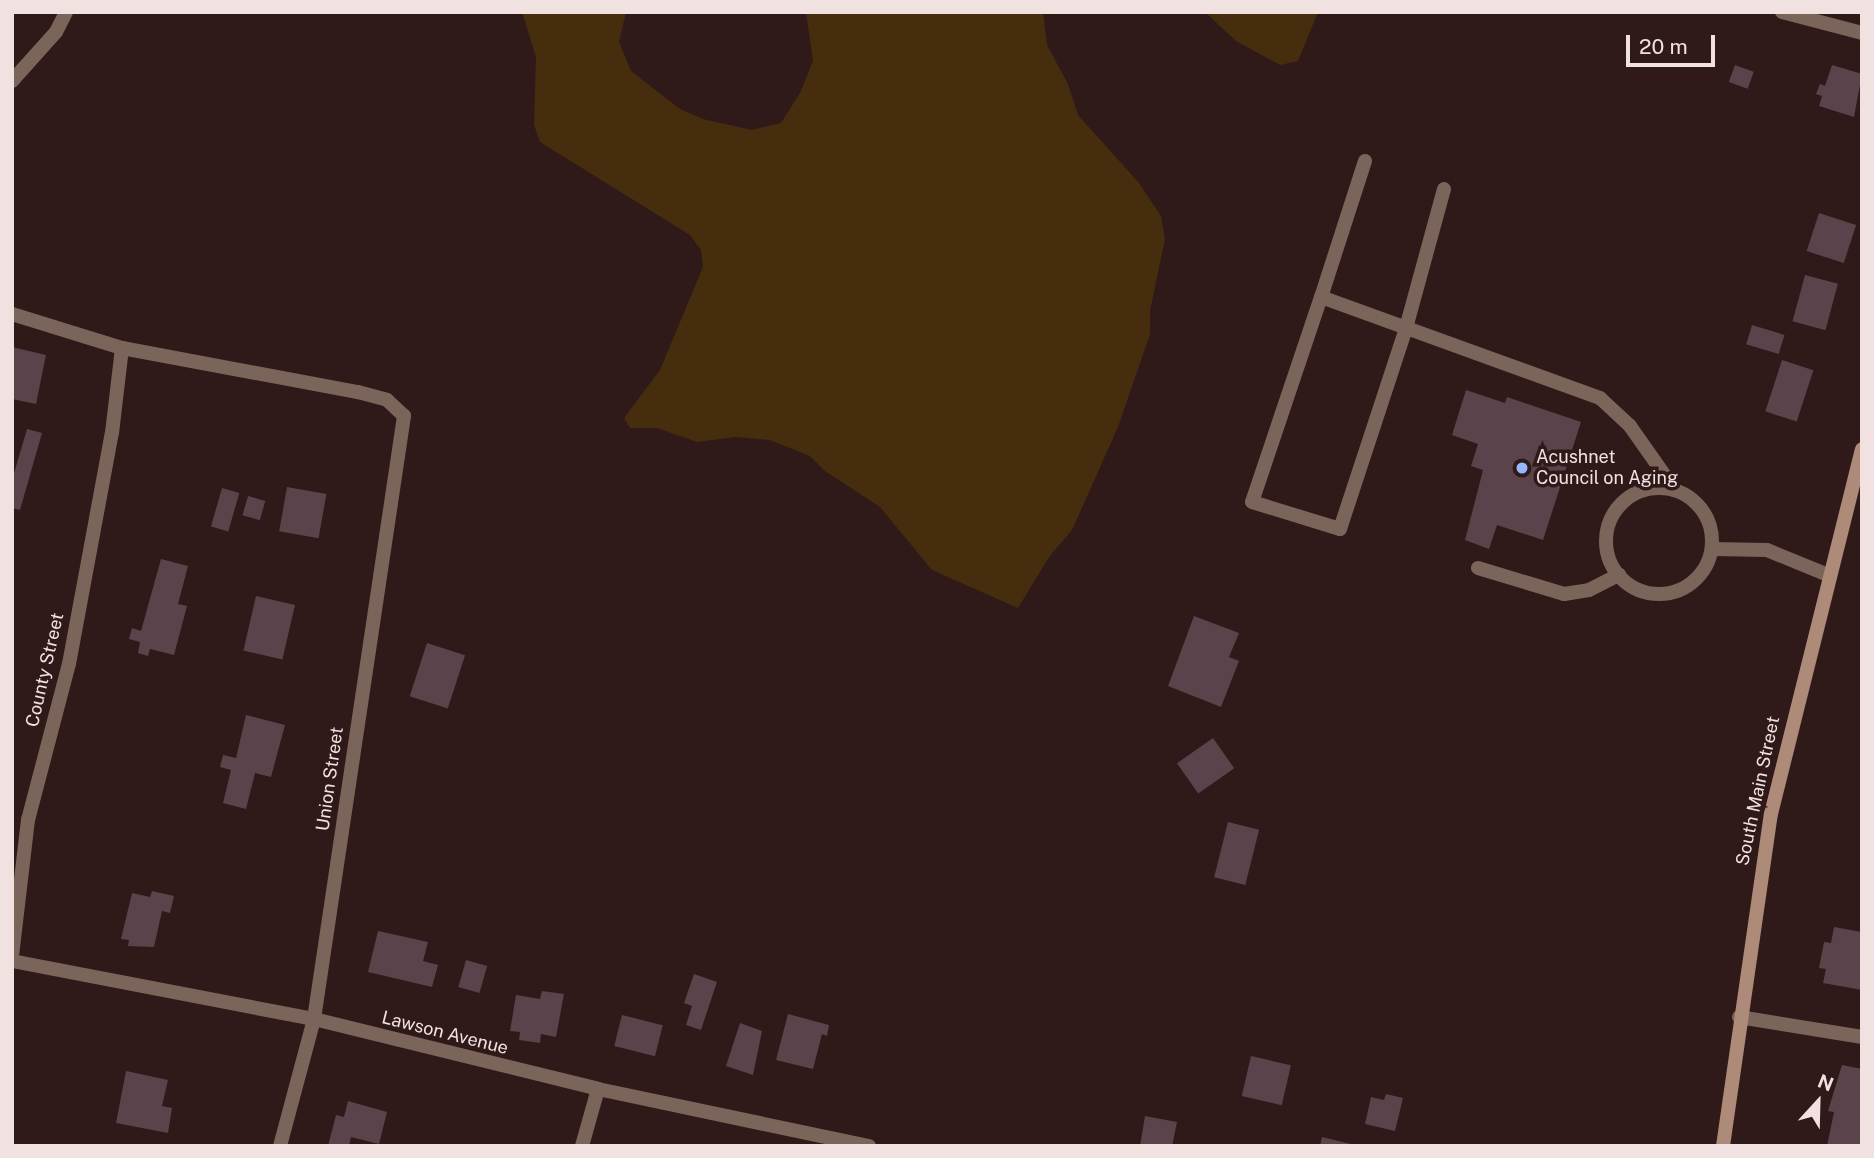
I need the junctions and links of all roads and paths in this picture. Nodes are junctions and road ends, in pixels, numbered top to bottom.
1 (66, 12) edge
2 (1782, 12) edge
3 (1862, 33) edge
4 (12, 81) edge
5 (1365, 160) dead end
6 (1444, 189) dead end
7 (1321, 297) junction
8 (12, 314) edge
9 (1406, 328) junction
10 (122, 348) junction
11 (1862, 449) edge
12 (1675, 490) junction
13 (1712, 549) junction
14 (1478, 568) dead end
15 (1619, 575) junction
16 (1828, 575) junction
17 (12, 959) edge
18 (1739, 1017) junction
19 (314, 1020) junction
20 (1862, 1037) edge
21 (598, 1089) junction
22 (838, 1142) edge
23 (280, 1146) edge
24 (582, 1146) edge
25 (869, 1146) edge
26 (1723, 1146) edge

1 - 4 street
2 - 3 street
5 - 7 street
6 - 9 street
7 - 9 street
7 - 9 street
8 - 10 street
9 - 12 street
10 - 17 street, County Street
10 - 19 street, Union Street
11 - 16 main road, South Main Street
12 - 13 street
12 - 15 street
13 - 15 street
13 - 16 street
14 - 15 street
16 - 18 main road, South Main Street
17 - 19 street, Lawson Avenue
18 - 20 street
18 - 26 main road, South Main Street
19 - 21 street, Lawson Avenue
19 - 23 street, Union Street
21 - 22 street, Lawson Avenue
21 - 24 street
22 - 25 street, Lawson Avenue

